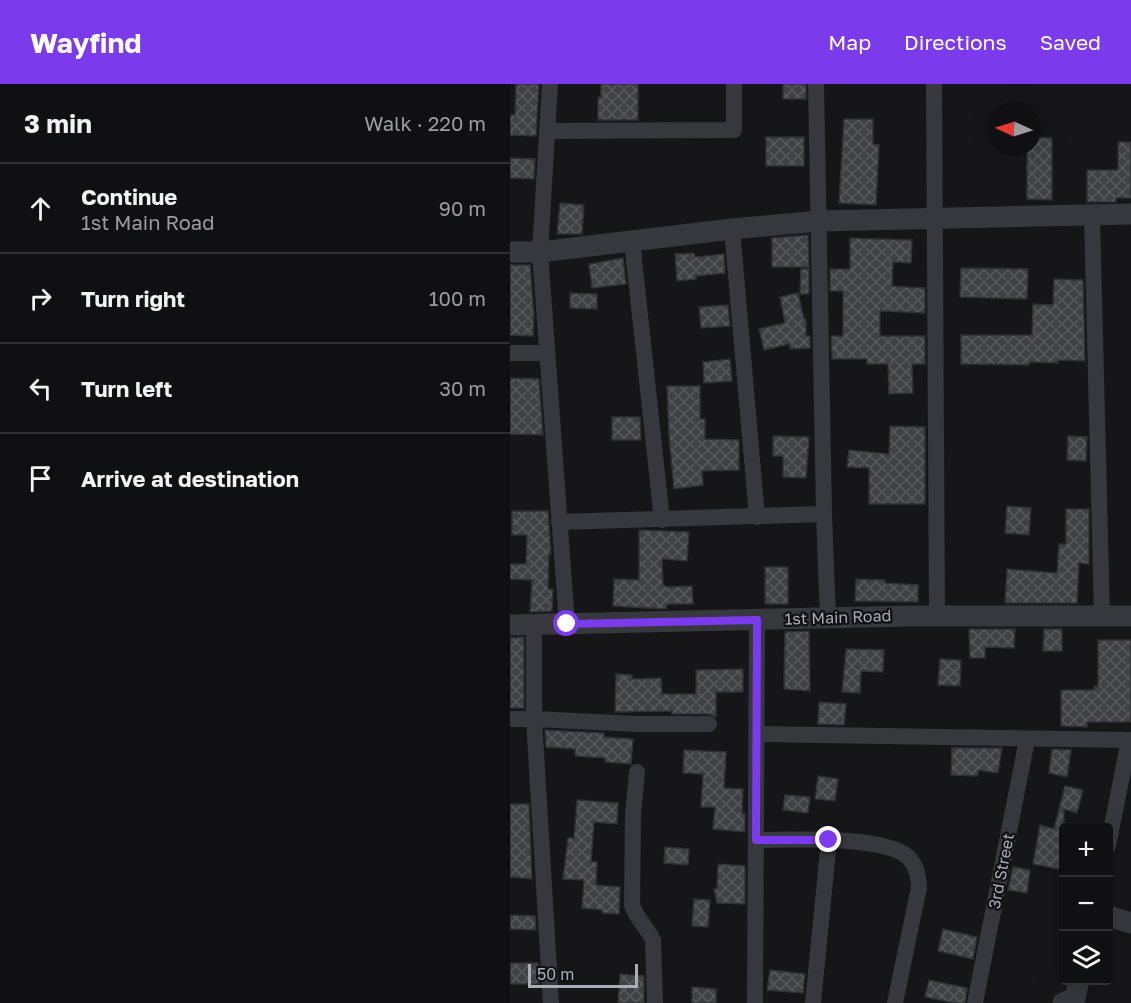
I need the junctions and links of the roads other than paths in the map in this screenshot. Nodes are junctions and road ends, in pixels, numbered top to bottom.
1 (550, 84) edge
2 (734, 84) edge
3 (816, 84) edge
4 (934, 84) edge
5 (547, 131) junction
6 (1131, 214) edge
7 (1092, 216) junction
8 (936, 218) junction
9 (819, 221) junction
10 (732, 229) junction
11 (632, 241) junction
12 (510, 252) edge
13 (540, 252) junction
14 (510, 353) edge
15 (547, 353) junction
16 (824, 514) junction
17 (757, 517) junction
18 (662, 520) junction
19 (558, 522) junction
20 (937, 616) junction
21 (1102, 616) junction
22 (1131, 616) edge
23 (828, 618) junction
24 (757, 620) junction
25 (510, 624) edge
26 (567, 624) junction
27 (534, 625) junction
28 (510, 719) edge
29 (534, 719) junction
30 (709, 724) dead end
31 (756, 734) junction
32 (1027, 740) junction
33 (1130, 740) edge
34 (637, 772) dead end
35 (1113, 823) edge
36 (756, 840) junction
37 (829, 840) junction
38 (1113, 918) edge
39 (1131, 923) edge
40 (1077, 985) edge
41 (551, 1003) edge
42 (655, 1003) edge
43 (755, 1003) edge
44 (813, 1003) edge
45 (895, 1003) edge
46 (975, 1003) edge
47 (1063, 1003) edge

1 - 5 street
2 - 5 street
3 - 9 street
4 - 8 street
5 - 13 street
6 - 7 street
7 - 8 street
7 - 21 street
8 - 9 street
8 - 20 street
9 - 10 street
9 - 16 street
10 - 11 street
10 - 17 street
11 - 13 street
11 - 18 street
12 - 13 street
13 - 15 street
14 - 15 street
15 - 19 street
16 - 17 street
16 - 23 street
17 - 18 street
18 - 19 street
19 - 26 street
20 - 21 street, 1st Main Road
20 - 23 street, 1st Main Road
21 - 22 street, 1st Main Road
23 - 24 street, 1st Main Road
24 - 26 street, 1st Main Road
24 - 31 street
25 - 27 street, 1st Main Road
26 - 27 street, 1st Main Road
27 - 29 street
28 - 29 street
29 - 30 street
29 - 41 street
31 - 32 street
31 - 36 street
32 - 33 street
32 - 46 street, 3rd Street
33 - 35 street
34 - 42 street
36 - 37 street
36 - 43 street
37 - 44 street
37 - 45 street
38 - 39 street
40 - 47 street

